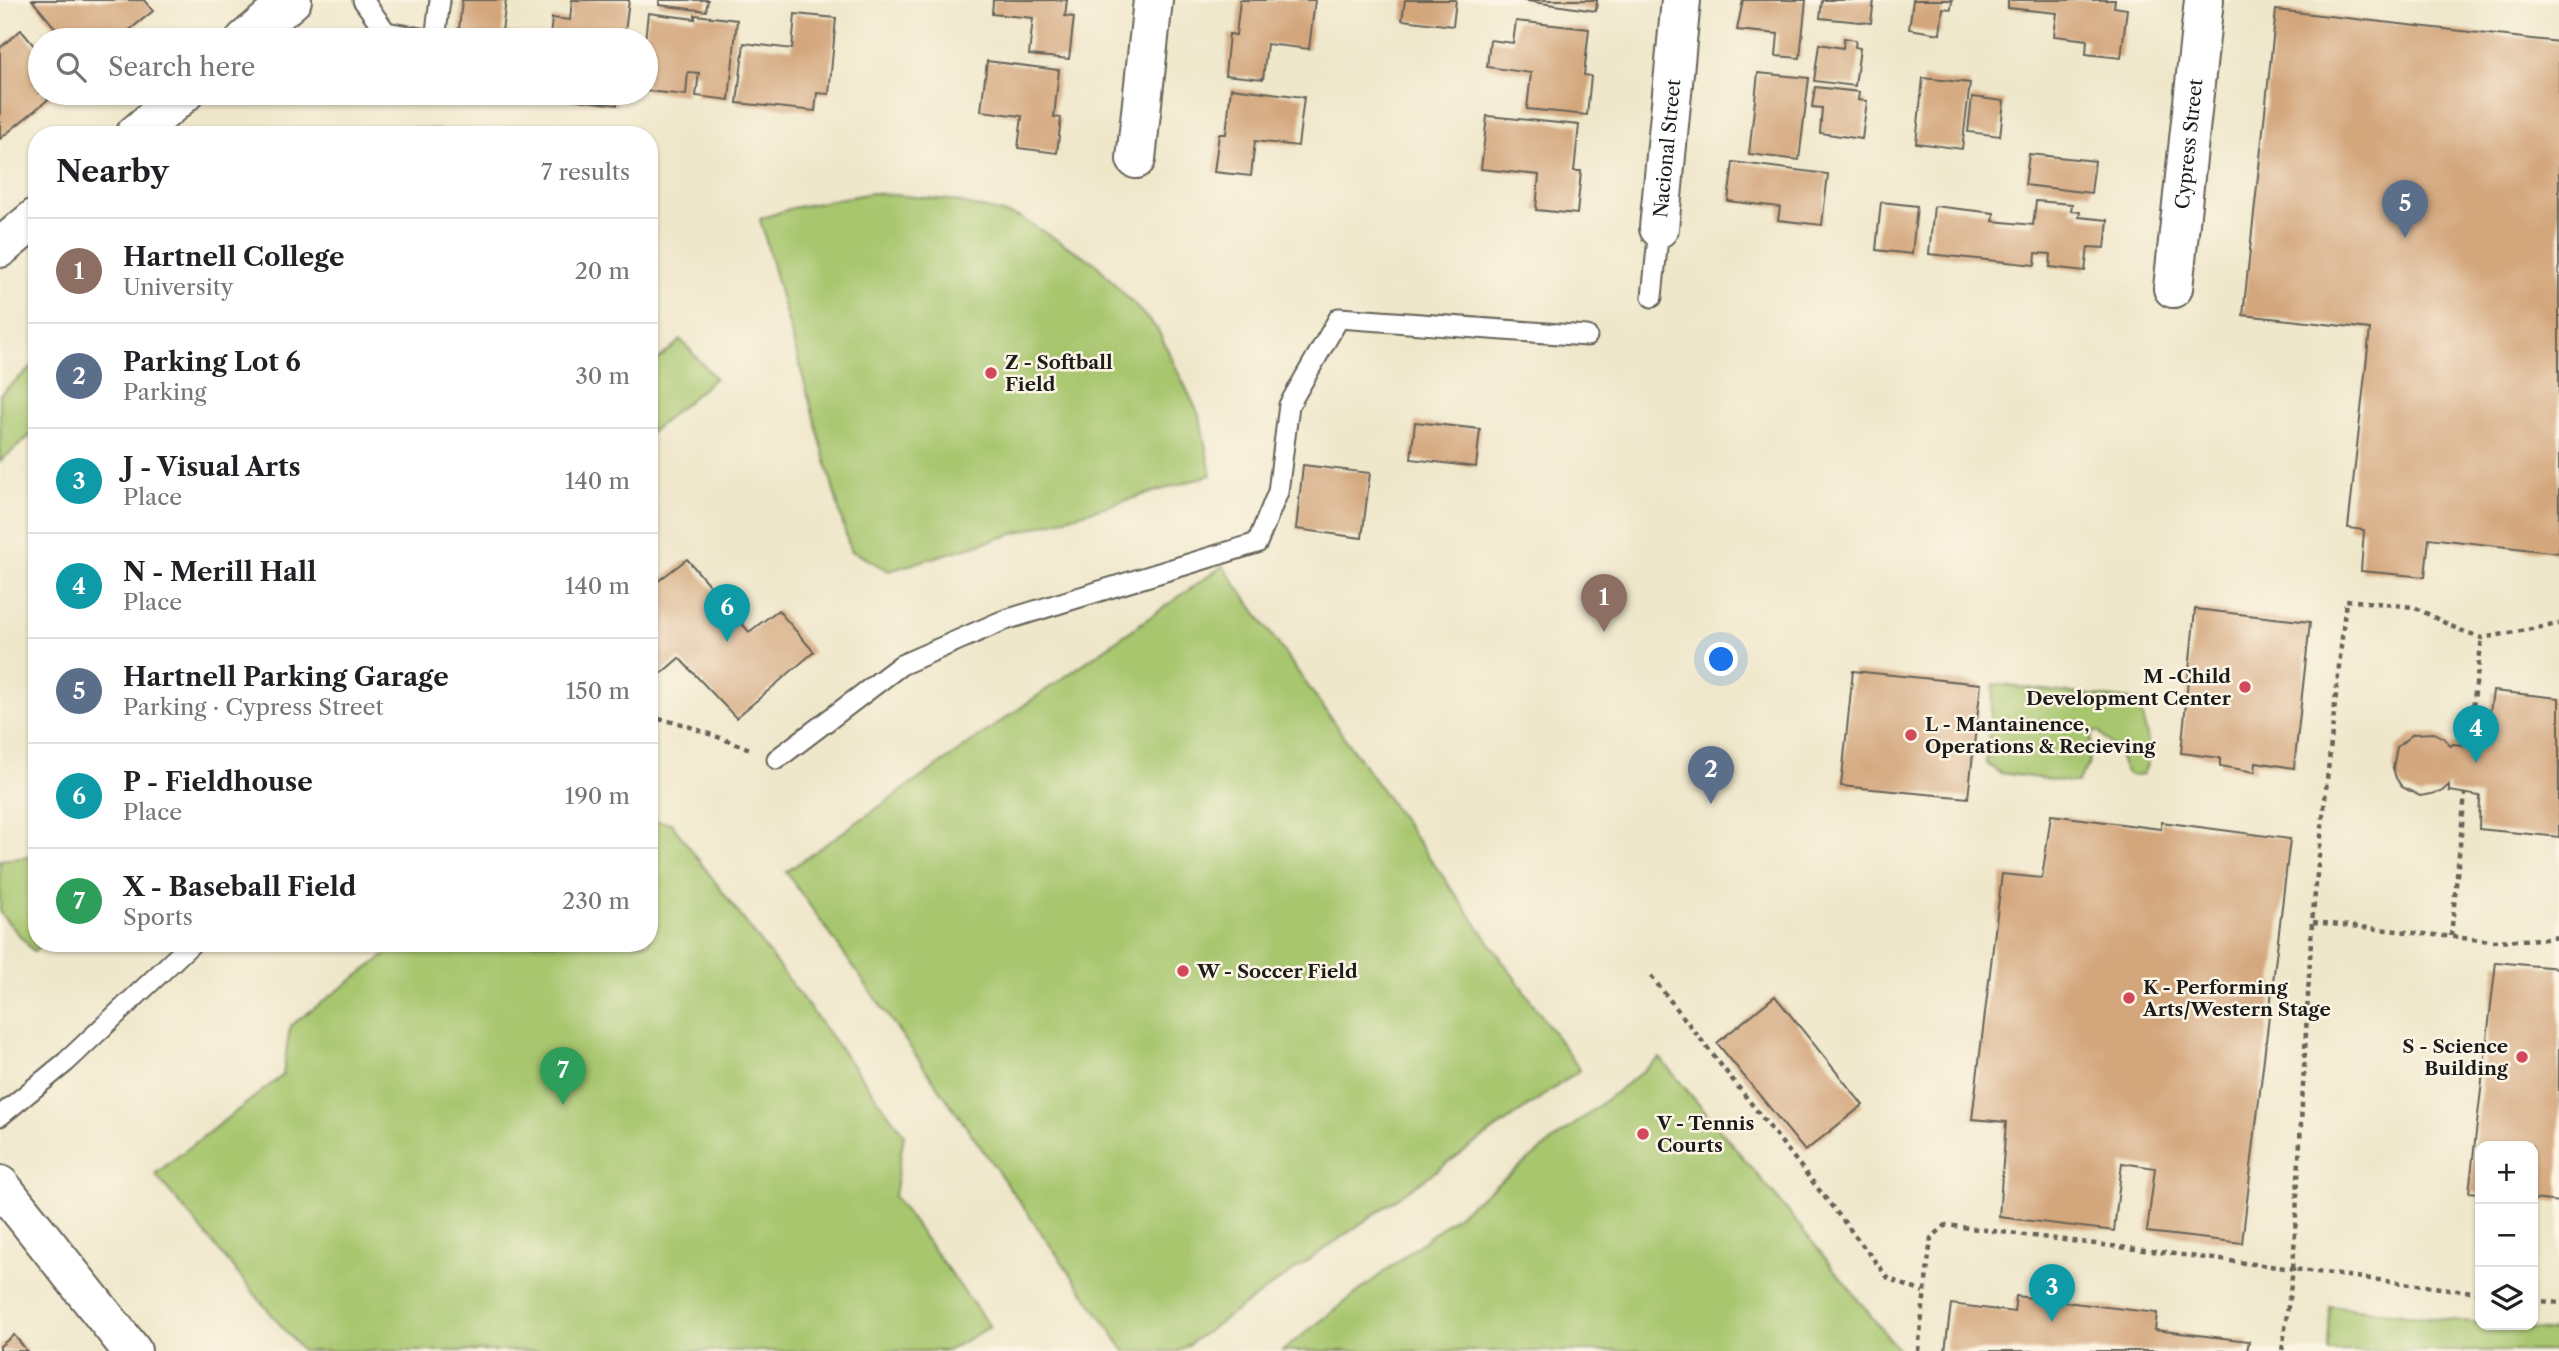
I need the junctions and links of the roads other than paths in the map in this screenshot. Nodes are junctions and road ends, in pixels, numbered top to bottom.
1 (292, 0) edge
2 (363, 0) edge
3 (440, 0) edge
4 (1153, 0) edge
5 (1681, 0) edge
6 (2204, 0) edge
7 (259, 28) edge
8 (383, 28) edge
9 (436, 28) edge
10 (170, 105) edge
11 (146, 126) edge
12 (1136, 159) dead end
13 (28, 225) edge
14 (1659, 228) joint
15 (0, 248) edge
16 (2173, 288) dead end
17 (1652, 297) dead end
18 (1587, 336) dead end
19 (776, 760) road end
20 (182, 952) edge
21 (0, 1116) edge
22 (0, 1185) edge
23 (132, 1351) edge

1 - 7 street
2 - 8 lane
3 - 9 lane
4 - 12 street
5 - 14 street, Nacional Street
6 - 16 street, Cypress Street
10 - 11 street
13 - 15 street
14 - 17 lane, Nacional Street
18 - 19 lane
20 - 21 lane
22 - 23 street

